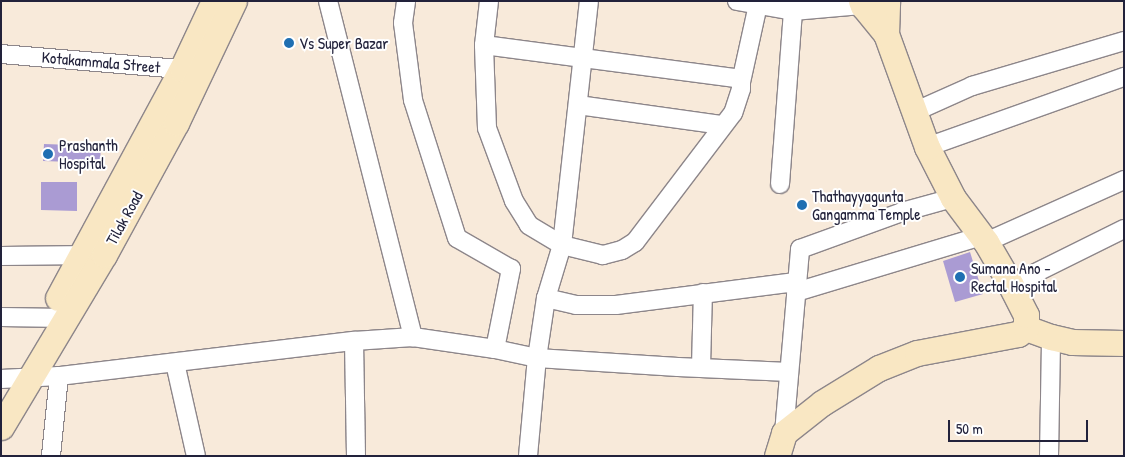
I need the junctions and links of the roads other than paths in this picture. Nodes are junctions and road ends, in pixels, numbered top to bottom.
1 (214, 1) edge
2 (234, 1) edge
3 (328, 1) edge
4 (406, 1) edge
5 (489, 1) edge
6 (589, 1) edge
7 (737, 1) edge
8 (887, 1) edge
9 (862, 4) edge
10 (758, 5) junction
11 (793, 11) junction
12 (886, 34) junction
13 (1124, 41) edge
14 (484, 45) junction
15 (1, 54) edge
16 (584, 59) junction
17 (191, 70) junction
18 (1124, 77) edge
19 (741, 82) junction
20 (578, 105) junction
21 (914, 112) junction
22 (723, 124) junction
23 (927, 146) junction
24 (1124, 180) edge
25 (780, 184) dead end
26 (953, 198) junction
27 (1124, 229) edge
28 (984, 239) junction
29 (562, 245) junction
30 (93, 255) junction
31 (1, 256) edge
32 (1011, 286) junction
33 (796, 287) junction
34 (703, 293) junction
35 (546, 298) junction
36 (1, 317) edge
37 (56, 318) junction
38 (1026, 328) junction
39 (413, 336) junction
40 (1051, 338) junction
41 (354, 341) junction
42 (1124, 343) edge
43 (495, 349) junction
44 (537, 358) junction
45 (175, 364) junction
46 (701, 366) junction
47 (789, 372) junction
48 (60, 376) junction
49 (11, 383) edge
50 (1, 427) edge
51 (781, 445) edge
52 (51, 456) edge
53 (196, 456) edge
54 (356, 456) edge
55 (528, 456) edge
56 (1049, 456) edge

1 - 17 street, Tilak Road
2 - 17 street, Tilak Road
3 - 39 street
4 - 43 street
5 - 14 street
6 - 16 street
7 - 10 street
8 - 9 street
8 - 12 street
9 - 11 street
9 - 12 street
10 - 11 street
10 - 19 street
11 - 25 street
12 - 21 street
13 - 21 street
14 - 16 street
14 - 29 street
15 - 17 street, Kotakammala Street
16 - 19 street
16 - 20 street
17 - 30 street, Tilak Road
18 - 23 street
19 - 22 street
20 - 22 street
20 - 29 street
21 - 23 street
22 - 29 street
23 - 26 street
24 - 28 street
26 - 28 street
26 - 33 street
27 - 32 street
28 - 32 street
28 - 33 street
29 - 35 street
30 - 31 street
30 - 37 street, Tilak Road
32 - 38 street
33 - 34 street
33 - 47 street
34 - 35 street
34 - 46 street
35 - 44 street
36 - 37 street
37 - 49 street, Tilak Road
38 - 40 street
38 - 51 street
39 - 41 street
39 - 43 street
40 - 42 street
40 - 56 street
41 - 45 street
41 - 54 street
43 - 44 street
44 - 46 street
44 - 55 street
45 - 48 street
45 - 53 street
46 - 47 street
47 - 51 street
48 - 49 street
48 - 52 street
49 - 50 street, Tilak Road

